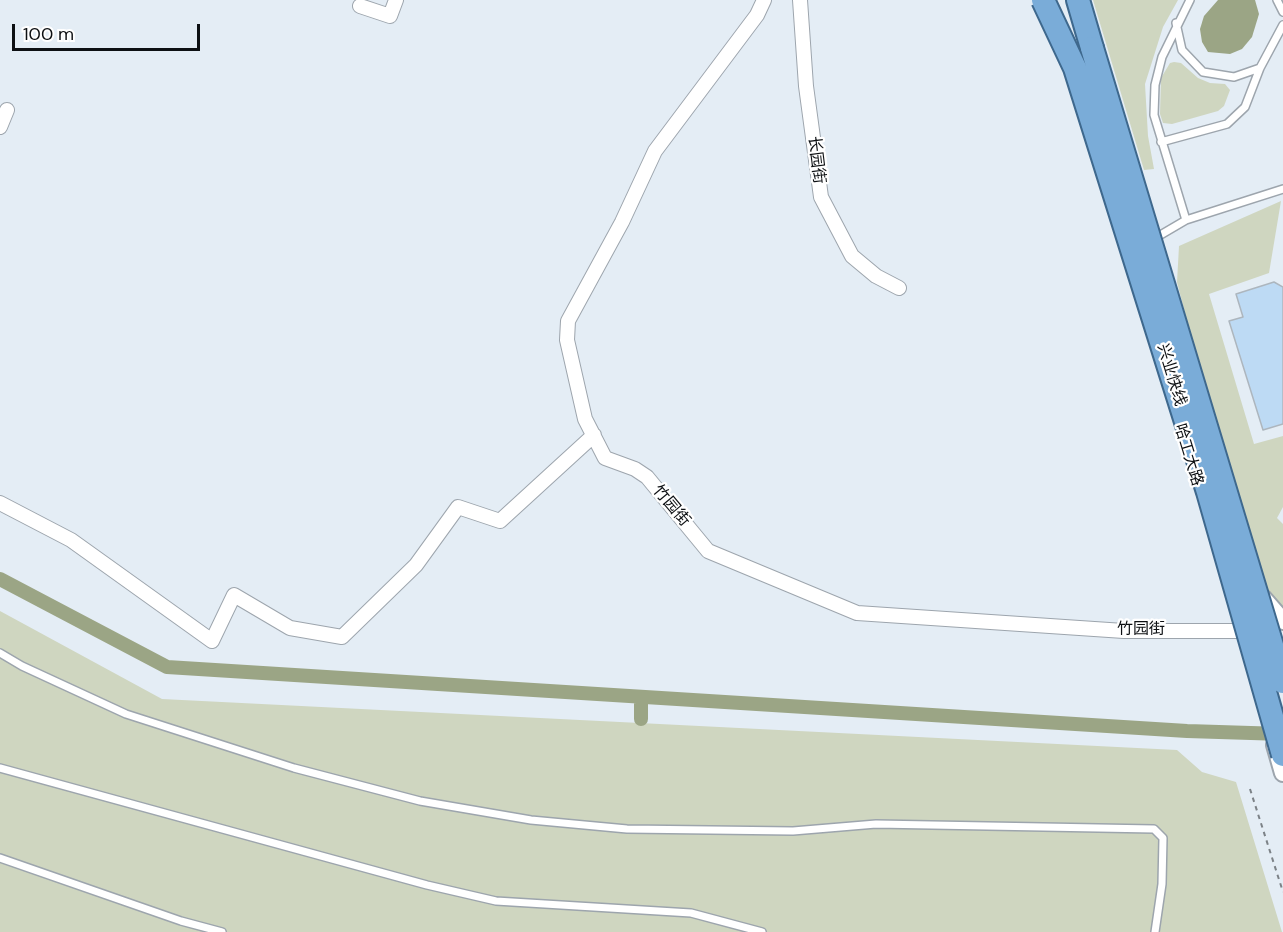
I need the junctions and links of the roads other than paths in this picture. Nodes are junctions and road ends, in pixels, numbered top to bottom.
1 (396, 0) edge
2 (764, 0) edge
3 (800, 0) edge
4 (1043, 0) edge
5 (1050, 0) edge
6 (1078, 0) edge
7 (1083, 0) edge
8 (1190, 0) edge
9 (1277, 0) edge
10 (360, 6) dead end
11 (1283, 12) edge
12 (1176, 23) junction
13 (1283, 25) edge
14 (1260, 68) junction
15 (7, 110) dead end
16 (0, 127) edge
17 (1161, 142) junction
18 (1283, 189) edge
19 (1186, 220) junction
20 (1156, 237) junction
21 (899, 288) dead end
22 (594, 435) junction
23 (0, 503) edge
24 (1263, 598) junction
25 (1283, 621) edge
26 (1243, 631) junction
27 (0, 653) edge
28 (1283, 664) edge
29 (1283, 682) edge
30 (1283, 766) edge
31 (0, 768) edge
32 (0, 858) edge
33 (222, 932) edge
34 (762, 932) edge
35 (1155, 932) edge

1 - 10 street
2 - 22 street, 竹园街
3 - 21 street, 长园街
4 - 30 highway, 兴业快线, bridge
5 - 26 street, 哈工大路
6 - 29 highway, 兴业快线, bridge
7 - 20 street, 哈工大路
8 - 12 lane
9 - 11 lane
12 - 14 lane
12 - 17 lane
13 - 14 lane
14 - 17 lane
15 - 16 street
17 - 19 lane
18 - 19 lane
19 - 20 lane
20 - 24 street, 哈工大路
22 - 23 street
22 - 26 street, 竹园街
24 - 25 street
24 - 28 street, 哈工大路
26 - 28 street
26 - 30 street, 哈工大路
27 - 35 lane
31 - 34 lane
32 - 33 lane

